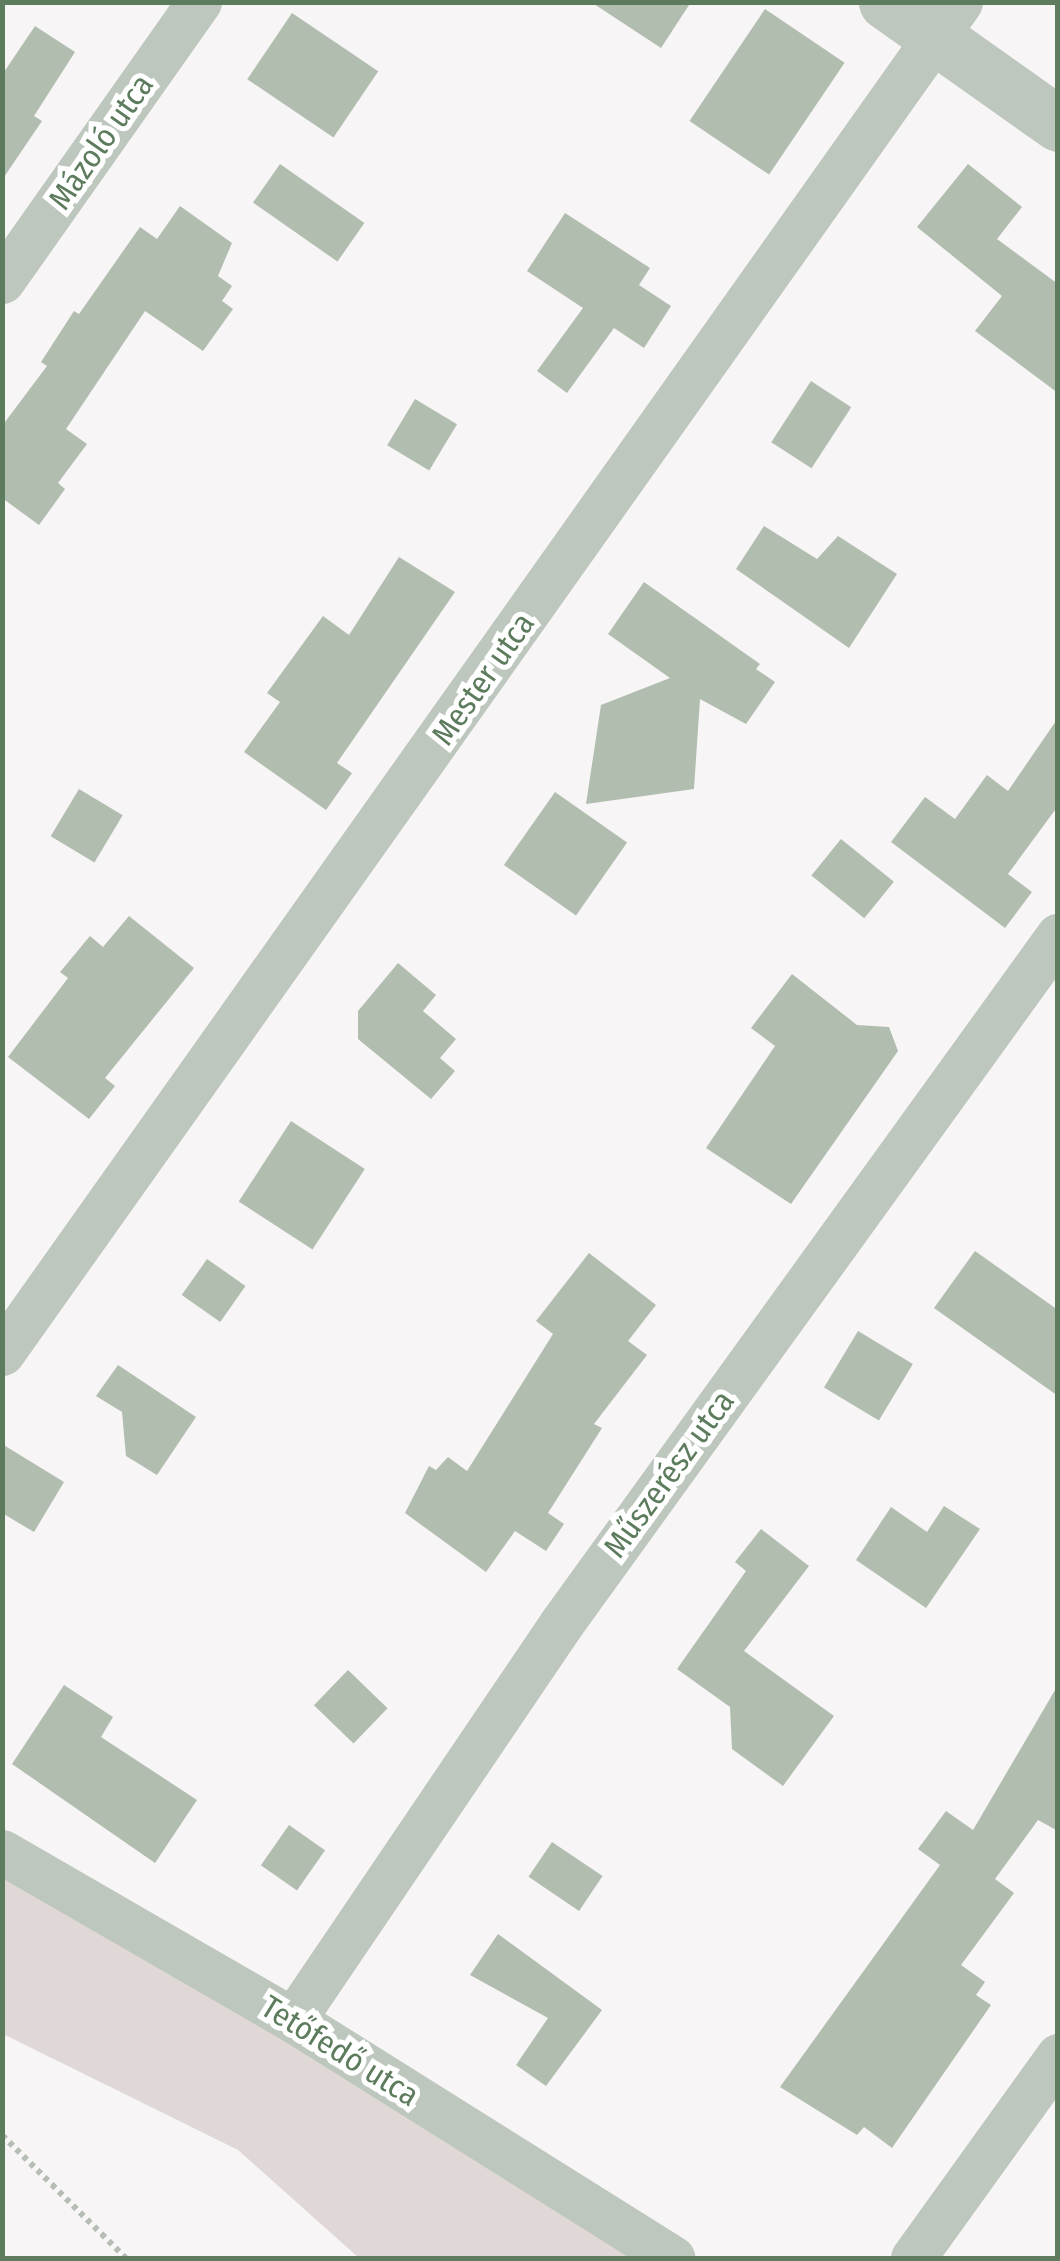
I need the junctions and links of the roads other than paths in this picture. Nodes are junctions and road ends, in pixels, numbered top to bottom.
1 (199, 2) edge
2 (886, 2) edge
3 (947, 19) edge
4 (1058, 124) edge
5 (2, 282) edge
6 (1058, 936) edge
7 (2, 1353) edge
8 (2, 1852) edge
9 (293, 2020) junction
10 (1058, 2056) edge
11 (672, 2258) edge
12 (912, 2258) edge

1 - 5 street, Mázoló utca
2 - 3 street
3 - 4 street
3 - 7 street, Mester utca
6 - 9 street, Műszerész utca
8 - 9 street, Tetőfedő utca
9 - 11 street, Tetőfedő utca
10 - 12 street

